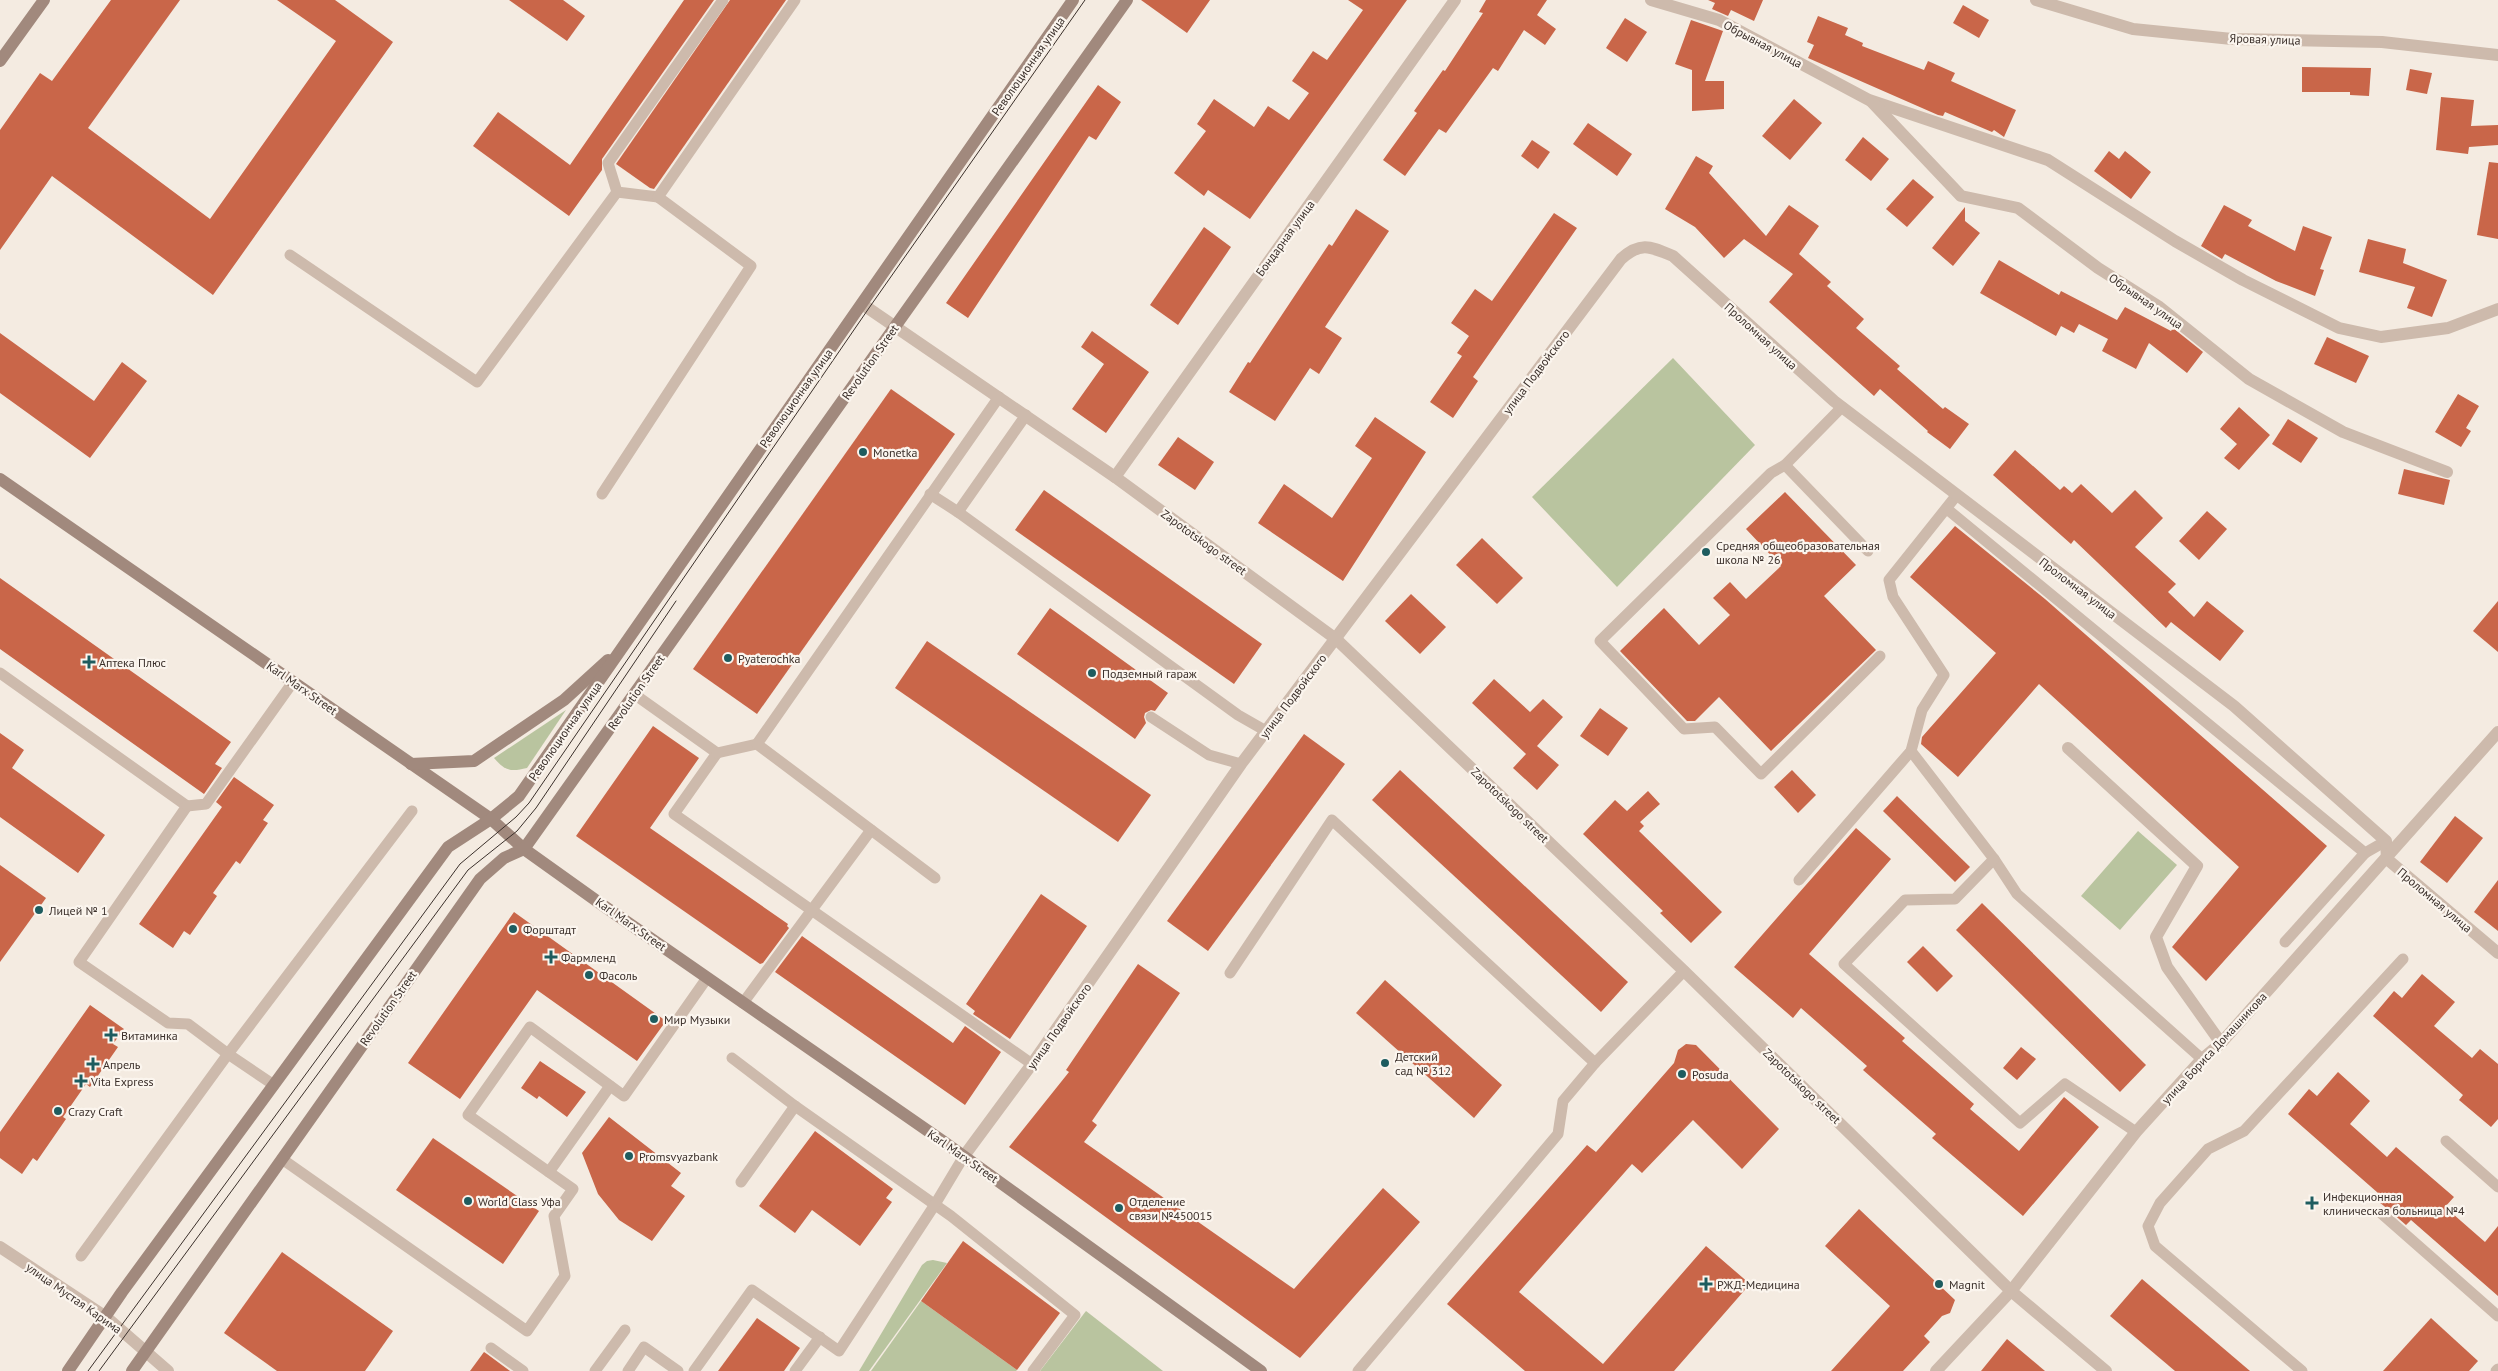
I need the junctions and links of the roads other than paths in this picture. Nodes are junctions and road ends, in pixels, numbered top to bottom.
1 (44, 0) edge
2 (723, 0) edge
3 (795, 0) edge
4 (1073, 0) edge
5 (1127, 0) edge
6 (1455, 0) edge
7 (1651, 0) edge
8 (2036, 0) edge
9 (2498, 55) edge
10 (0, 62) edge
11 (1869, 100) junction
12 (617, 192) junction
13 (658, 197) junction
14 (1637, 247) joint
15 (290, 255) dead end
16 (862, 304) junction
17 (2498, 309) edge
18 (895, 326) junction
19 (998, 397) junction
20 (1842, 407) junction
21 (1026, 416) junction
22 (1785, 465) junction
23 (2448, 472) dead end
24 (1115, 476) junction
25 (0, 479) edge
26 (602, 494) dead end
27 (930, 494) junction
28 (1956, 496) junction
29 (1947, 509) junction
30 (958, 512) junction
31 (1868, 551) dead end
32 (1336, 639) junction
33 (625, 645) junction
34 (1880, 656) dead end
35 (0, 673) edge
36 (293, 682) junction
37 (634, 694) junction
38 (1151, 717) dead end
39 (1266, 731) junction
40 (2498, 732) edge
41 (757, 744) junction
42 (2068, 748) dead end
43 (1911, 752) junction
44 (717, 753) junction
45 (411, 764) junction
46 (1241, 764) junction
47 (187, 806) junction
48 (412, 811) dead end
49 (491, 819) junction
50 (871, 830) junction
51 (2386, 842) junction
52 (524, 849) junction
53 (2365, 853) junction
54 (1994, 859) junction
55 (2387, 859) junction
56 (935, 878) dead end
57 (1798, 880) dead end
58 (811, 910) junction
59 (2285, 942) dead end
60 (2498, 953) edge
61 (2403, 959) dead end
62 (1684, 972) junction
63 (1230, 973) dead end
64 (707, 978) junction
65 (743, 1003) junction
66 (2221, 1043) junction
67 (228, 1054) junction
68 (732, 1058) dead end
69 (2202, 1059) junction
70 (1595, 1063) junction
71 (1032, 1064) junction
72 (274, 1085) junction
73 (610, 1086) junction
74 (795, 1106) junction
75 (2136, 1132) junction
76 (2446, 1141) dead end
77 (964, 1156) junction
78 (282, 1159) junction
79 (549, 1172) junction
80 (741, 1182) dead end
81 (2498, 1187) edge
82 (934, 1206) junction
83 (2381, 1213) dead end
84 (0, 1247) edge
85 (81, 1256) dead end
86 (2011, 1291) junction
87 (106, 1316) junction
88 (2498, 1316) edge
89 (624, 1330) dead end
90 (820, 1337) junction
91 (491, 1348) dead end
92 (146, 1351) junction
93 (68, 1371) edge
94 (132, 1371) edge
95 (168, 1371) edge
96 (523, 1371) edge
97 (595, 1371) edge
98 (628, 1371) edge
99 (678, 1371) edge
100 (694, 1371) edge
101 (795, 1371) edge
102 (1033, 1371) edge
103 (1261, 1371) edge
104 (1358, 1371) edge
105 (1936, 1371) edge
106 (2106, 1371) edge
107 (2302, 1371) edge

1 - 10 street
2 - 12 lane
3 - 13 lane
4 - 16 street, Революционная улица
5 - 18 street, Revolution Street
6 - 24 street, Бондарная улица
7 - 11 street, Обрывная улица
8 - 9 street, Яровая улица
11 - 17 street, Обрывная улица
11 - 23 street, Обрывная улица
12 - 13 lane
12 - 15 lane
13 - 26 lane
14 - 20 street, Проломная улица
14 - 32 street, улица Подвойского
16 - 18 street, Zapototskogo street
16 - 33 street, Революционная улица
18 - 19 street, Zapototskogo street
18 - 37 street, Revolution Street
19 - 21 street, Zapototskogo street
19 - 27 lane
20 - 22 lane
20 - 28 street, Проломная улица
21 - 24 street, Zapototskogo street
21 - 30 lane
22 - 31 lane
22 - 34 lane
24 - 32 street, Zapototskogo street
25 - 36 street, Karl Marx Street
27 - 30 lane
27 - 41 lane
28 - 29 lane
28 - 51 street, Проломная улица
29 - 43 lane
29 - 53 lane
30 - 39 lane
32 - 39 street, улица Подвойского
32 - 62 street, Zapototskogo street
33 - 45 street
33 - 49 street, Революционная улица
35 - 47 lane
36 - 45 street, Karl Marx Street
36 - 47 lane
37 - 44 lane
37 - 52 street, Revolution Street
38 - 46 lane
39 - 46 street, улица Подвойского
40 - 55 street, улица Бориса Домашникова
41 - 44 lane
41 - 50 lane
42 - 66 street
43 - 54 lane
43 - 57 lane
44 - 58 lane
45 - 49 street, Karl Marx Street
46 - 71 street, улица Подвойского
47 - 67 lane
48 - 67 lane
49 - 52 street, Karl Marx Street
49 - 72 street, Революционная улица
50 - 56 lane
50 - 58 lane
51 - 53 lane
51 - 55 street, Проломная улица
52 - 64 street, Karl Marx Street
52 - 78 street, Revolution Street
53 - 59 lane
54 - 69 lane
54 - 75 lane
55 - 60 street, Проломная улица
55 - 66 street, улица Бориса Домашникова
58 - 65 lane
58 - 71 lane
61 - 107 lane
62 - 70 lane
62 - 86 street, Zapototskogo street
63 - 70 lane
64 - 65 street, Karl Marx Street
64 - 73 lane
65 - 77 street, Karl Marx Street
66 - 69 street, улица Бориса Домашникова
67 - 72 lane
67 - 85 lane
68 - 74 lane
69 - 75 street, улица Бориса Домашникова
70 - 104 lane
71 - 77 street, улица Подвойского
72 - 87 street, Революционная улица
73 - 79 lane
73 - 79 lane
74 - 80 lane
74 - 82 lane
75 - 86 street, улица Бориса Домашникова
76 - 81 lane
77 - 82 lane
77 - 103 street, Karl Marx Street
78 - 79 lane
78 - 92 street, Revolution Street
82 - 90 lane
82 - 102 lane
83 - 88 lane
84 - 87 street, улица Мустая Карима
86 - 105 street, улица Бориса Домашникова
86 - 106 street, Zapototskogo street
87 - 92 street, улица Мустая Карима
87 - 93 street, Революционная улица
89 - 97 lane
90 - 100 lane
90 - 101 lane
91 - 96 lane
92 - 94 street, Revolution Street
92 - 95 street, улица Мустая Карима
98 - 99 lane

